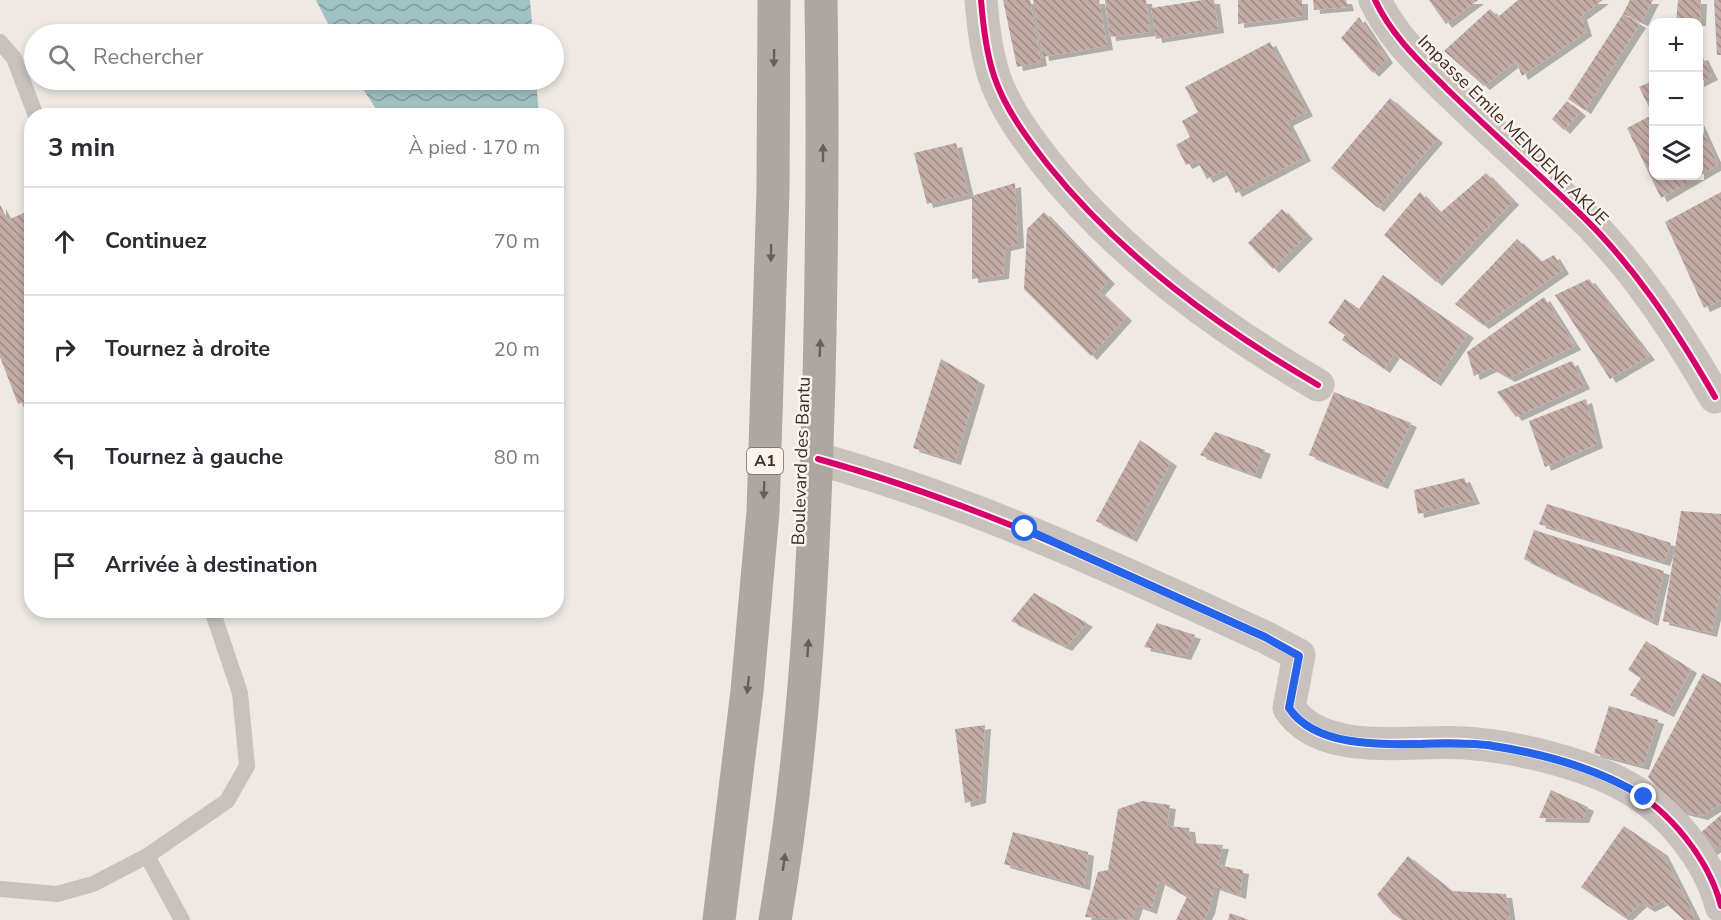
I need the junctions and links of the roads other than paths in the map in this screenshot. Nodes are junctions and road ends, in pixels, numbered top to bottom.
1 (774, 0) edge
2 (821, 0) edge
3 (981, 0) edge
4 (1375, 0) edge
5 (0, 42) edge
6 (24, 84) edge
7 (26, 90) edge
8 (33, 108) edge
9 (1318, 385) dead end
10 (1715, 397) dead end
11 (818, 459) junction
12 (215, 618) edge
13 (147, 856) junction
14 (0, 889) edge
15 (1721, 906) edge
16 (182, 920) edge
17 (719, 920) edge
18 (775, 920) edge

1 -> 17 highway, Boulevard des Bantu / A1
11 -> 2 highway, Boulevard des Bantu
3 - 9 street
4 - 10 street, Impasse Emile MENDENE AKUE
5 - 6 lane
7 - 8 lane
11 - 15 street
18 -> 11 highway, Boulevard des Bantu
12 - 13 lane
13 - 14 lane
13 - 16 lane

